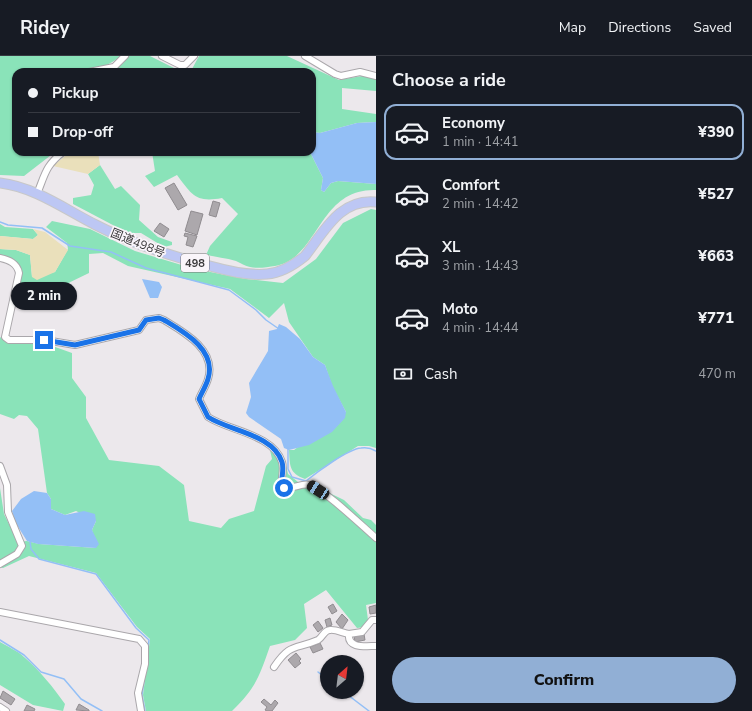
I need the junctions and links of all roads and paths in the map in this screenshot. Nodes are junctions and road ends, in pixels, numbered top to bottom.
1 (126, 56) edge
2 (162, 56) edge
3 (194, 56) edge
4 (305, 56) edge
5 (109, 68) edge
6 (376, 76) edge
7 (58, 156) edge
8 (0, 183) edge
9 (36, 194) junction
10 (376, 202) edge
11 (0, 258) edge
12 (0, 466) edge
13 (376, 538) edge
14 (0, 564) edge
15 (0, 612) edge
16 (376, 620) edge
17 (348, 634) junction
18 (376, 646) edge
19 (274, 667) dead end
20 (0, 707) edge
21 (6, 711) edge
22 (141, 711) edge

1 - 5 street
2 - 3 street
4 - 6 street
7 - 9 street
8 - 9 highway, 国道498号 / 498
9 - 10 highway, 国道498号 / 498
11 - 13 street
12 - 14 street
15 - 22 street
16 - 17 street
17 - 18 street
17 - 19 street
20 - 21 street

